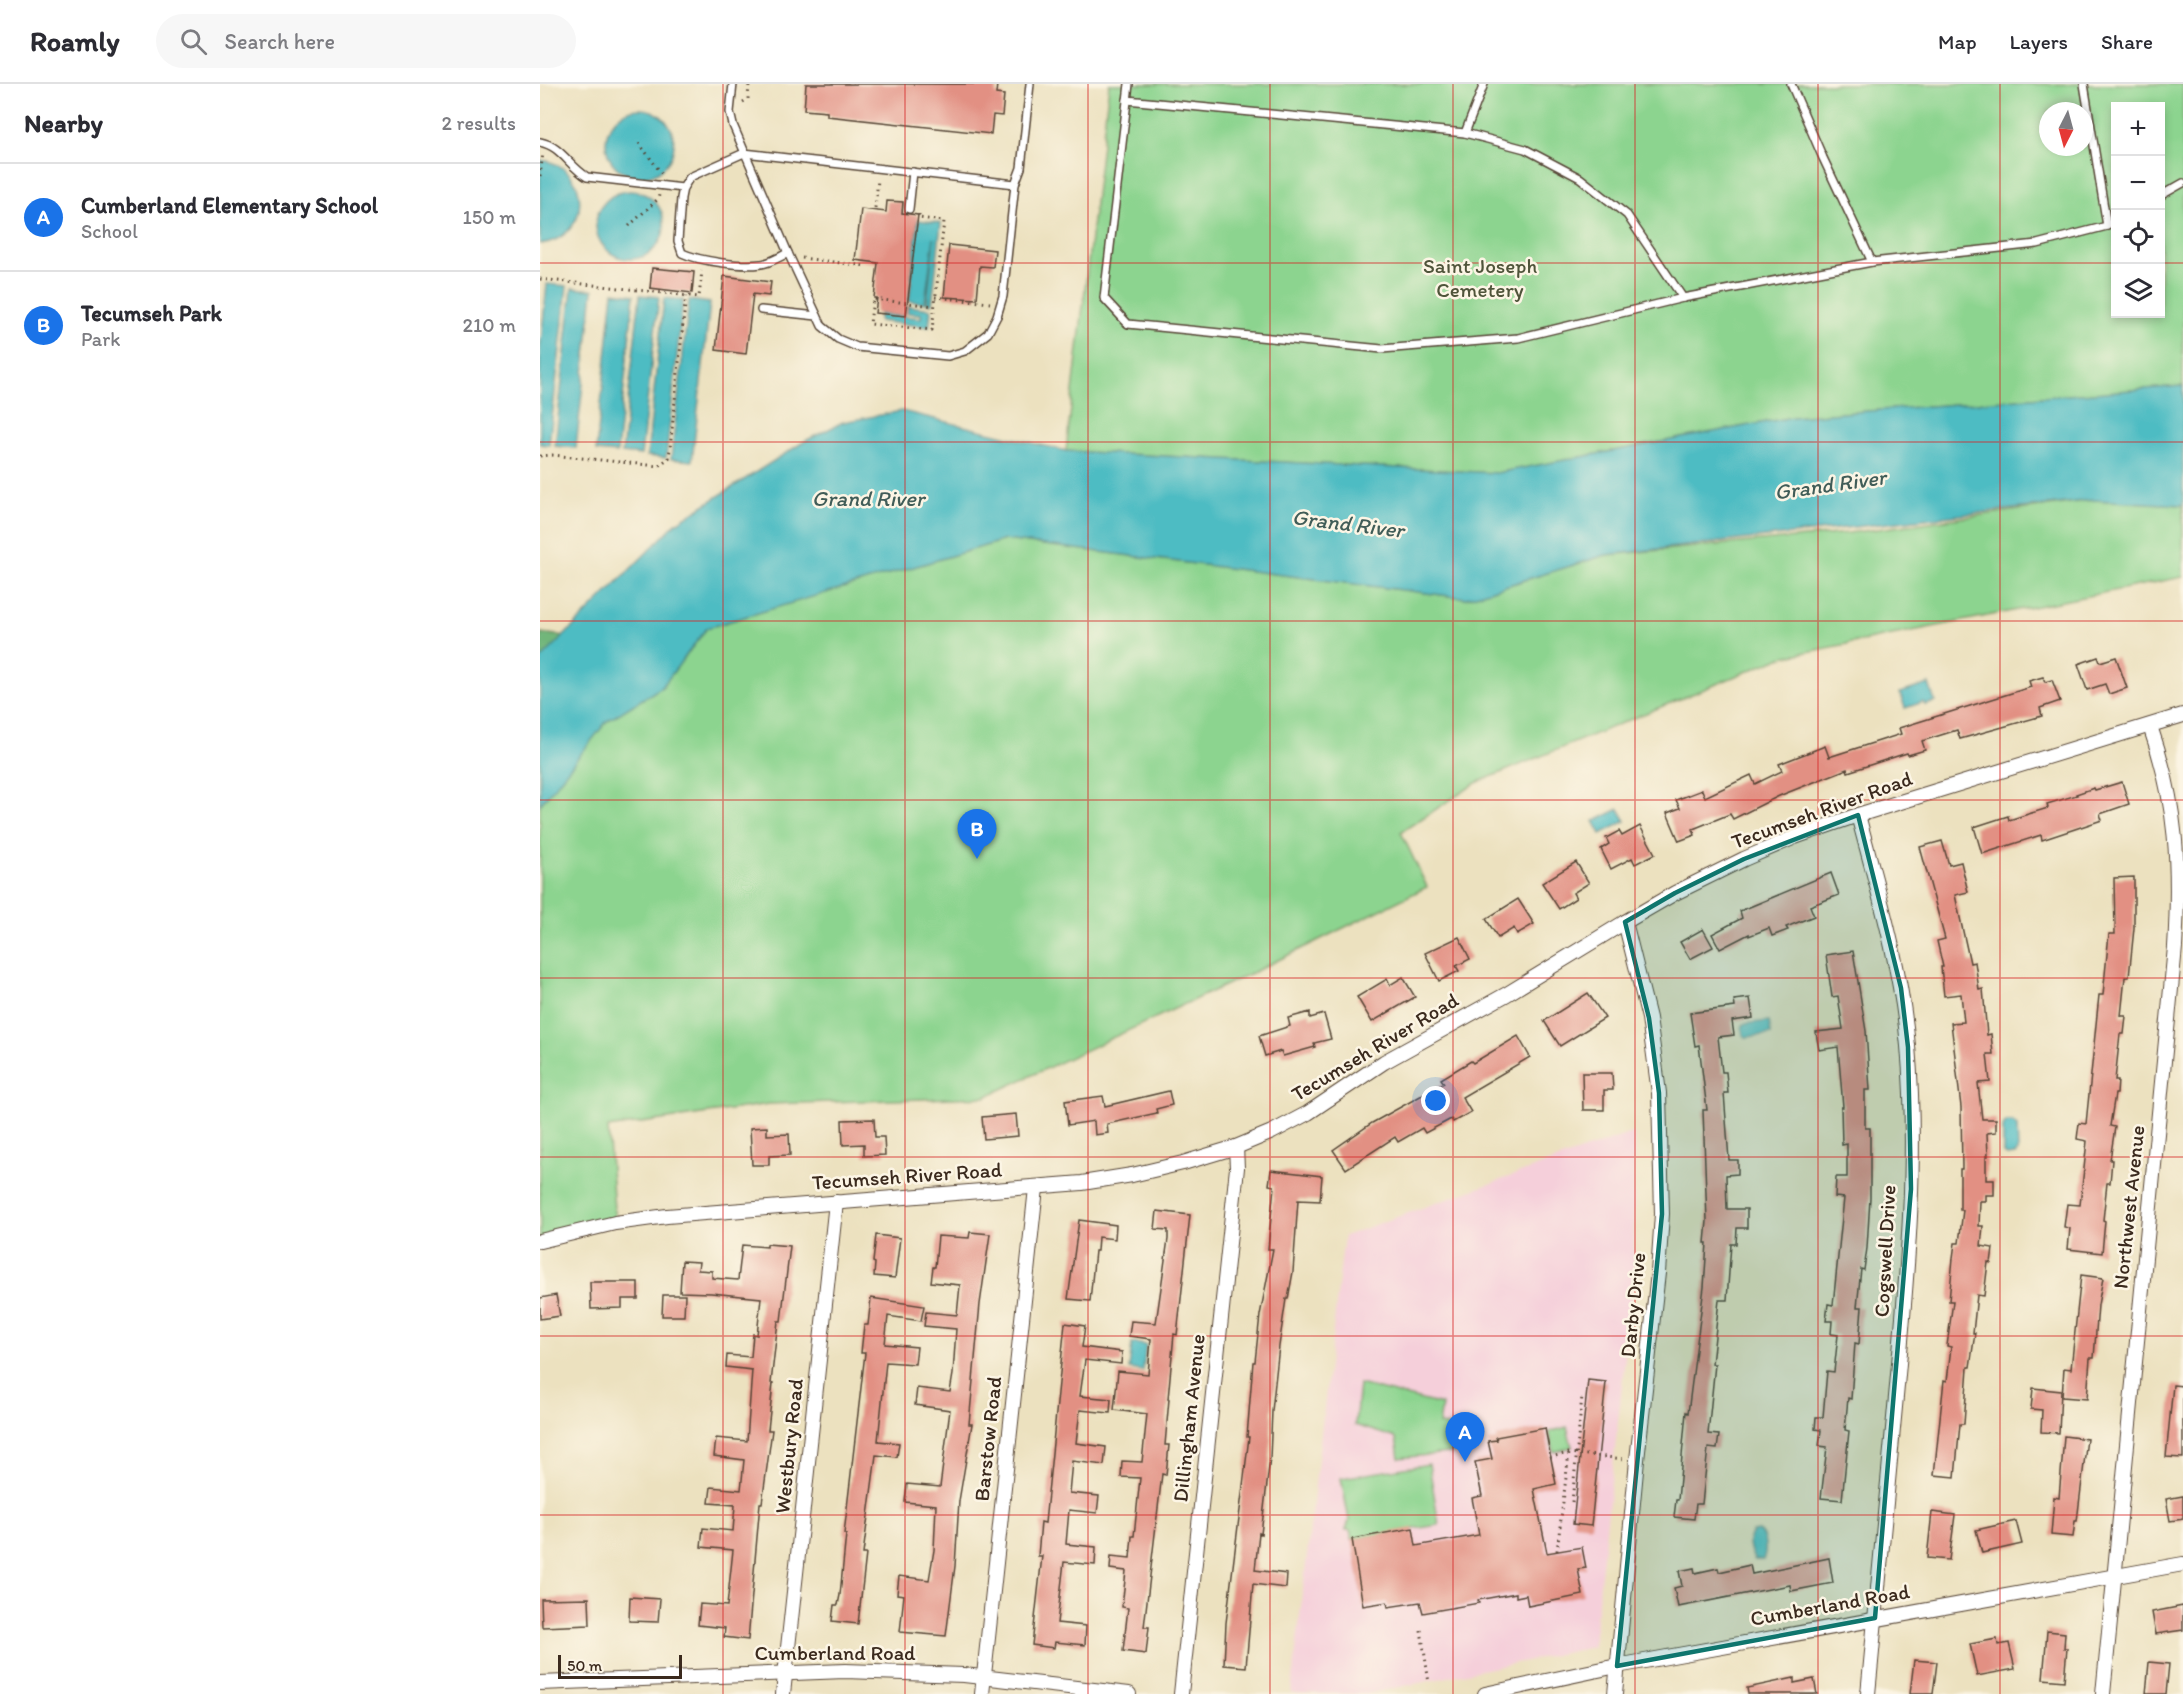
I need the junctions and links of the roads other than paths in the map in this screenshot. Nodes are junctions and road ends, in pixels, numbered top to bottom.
1 (732, 84) edge
2 (1030, 84) edge
3 (1129, 84) edge
4 (1484, 84) edge
5 (1791, 84) edge
6 (2084, 84) edge
7 (1127, 100) junction
8 (1465, 133) junction
9 (542, 142) edge
10 (744, 153) junction
11 (913, 172) junction
12 (2183, 183) edge
13 (1015, 184) junction
14 (684, 188) junction
15 (2165, 193) edge
16 (909, 209) road end
17 (2111, 224) edge
18 (2107, 226) junction
19 (788, 255) junction
20 (1872, 262) junction
21 (1683, 298) junction
22 (761, 310) dead end
23 (817, 316) junction
24 (2183, 715) edge
25 (2150, 726) junction
26 (1858, 815) junction
27 (1625, 922) junction
28 (1236, 1147) junction
29 (1036, 1188) junction
30 (836, 1202) junction
31 (540, 1240) edge
32 (2183, 1564) edge
33 (2114, 1575) junction
34 (1875, 1618) junction
35 (1617, 1666) junction
36 (785, 1672) junction
37 (984, 1678) junction
38 (547, 1686) edge
39 (783, 1694) edge
40 (982, 1694) edge
41 (1129, 1694) edge
42 (1181, 1694) edge
43 (1485, 1694) edge
44 (1615, 1694) edge
45 (1868, 1694) edge
46 (2103, 1694) edge

1 - 10 lane
2 - 13 lane
3 - 7 lane
4 - 8 lane
5 - 20 lane
6 - 18 lane
7 - 8 lane
7 - 21 lane
8 - 21 lane
9 - 14 lane
10 - 11 lane
10 - 14 lane
10 - 19 lane
11 - 13 lane
11 - 16 lane
12 - 15 lane
13 - 23 lane
14 - 19 lane
17 - 18 lane
18 - 20 lane
19 - 23 lane
20 - 21 lane
22 - 23 lane
24 - 25 street, Tecumseh River Road
25 - 26 street, Tecumseh River Road
25 - 33 street, Northwest Avenue
26 - 27 street, Tecumseh River Road
26 - 34 street, Cogswell Drive
27 - 28 street, Tecumseh River Road
27 - 35 street, Darby Drive
28 - 29 street, Tecumseh River Road
28 - 42 street, Dillingham Avenue
29 - 30 street, Tecumseh River Road
29 - 37 street, Barstow Road
30 - 31 street, Tecumseh River Road
30 - 36 street, Westbury Road
32 - 33 street, Cumberland Road
33 - 34 street, Cumberland Road
33 - 46 street, Northwest Avenue
34 - 35 street, Cumberland Road
34 - 45 street, Cogswell Drive
35 - 43 street, Cumberland Road
35 - 44 street, Darby Drive
36 - 37 street, Cumberland Road
36 - 38 street, Cumberland Road
36 - 39 street, Westbury Road
37 - 40 street, Barstow Road
37 - 41 street, Cumberland Road

